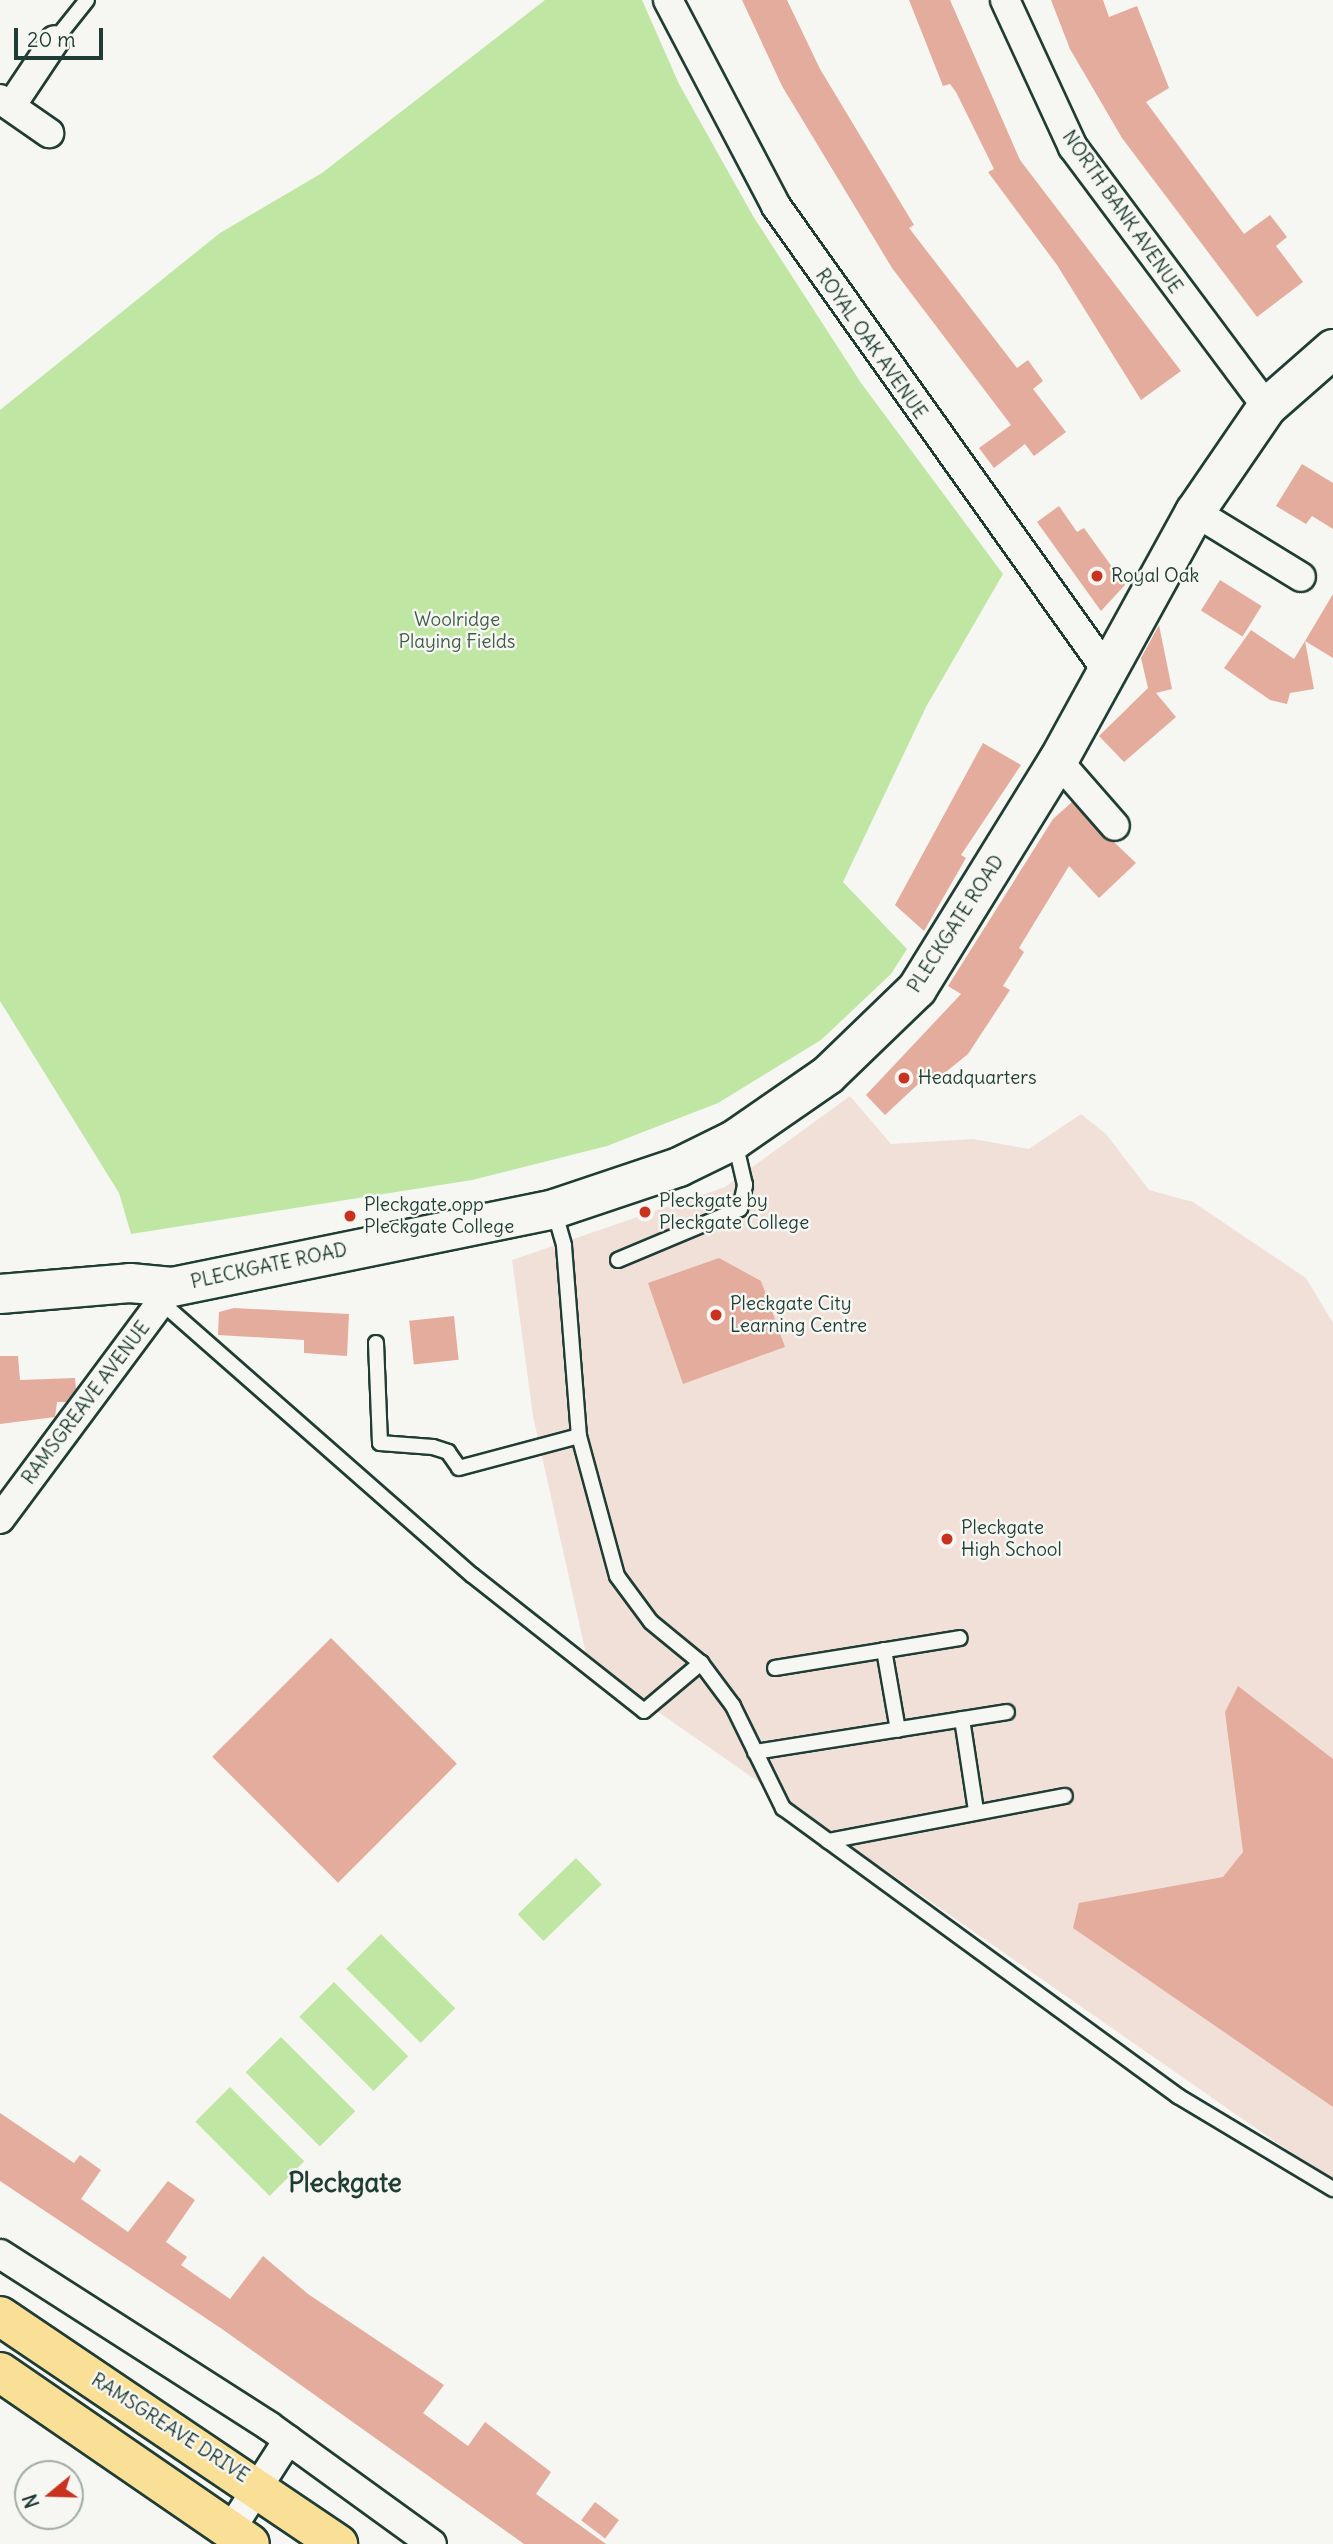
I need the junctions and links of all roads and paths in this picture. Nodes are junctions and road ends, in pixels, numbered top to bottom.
1 (87, 0) edge
2 (668, 0) edge
3 (1005, 0) edge
4 (55, 40) joint
5 (6, 103) edge
6 (49, 134) dead end
7 (1333, 349) edge
8 (1266, 407) junction
9 (1195, 512) junction
10 (1301, 577) dead end
11 (1105, 668) junction
12 (1058, 761) junction
13 (1115, 826) dead end
14 (734, 1140) junction
15 (554, 1209) junction
16 (618, 1260) dead end
17 (0, 1294) edge
18 (167, 1295) junction
19 (376, 1343) dead end
20 (579, 1436) junction
21 (0, 1519) edge
22 (960, 1637) dead end
23 (884, 1650) junction
24 (702, 1664) junction
25 (775, 1668) dead end
26 (1007, 1712) dead end
27 (962, 1720) junction
28 (898, 1730) junction
29 (755, 1752) junction
30 (1065, 1796) dead end
31 (976, 1810) junction
32 (828, 1841) junction
33 (1333, 2189) edge
34 (0, 2254) edge
35 (0, 2316) edge
36 (0, 2372) edge
37 (288, 2440) junction
38 (258, 2487) junction
39 (241, 2537) edge
40 (338, 2544) edge
41 (432, 2544) edge

1 - 4 lane
2 - 11 street, ROYAL OAK AVENUE
3 - 8 street, NORTH BANK AVENUE
4 - 5 street
5 - 6 street
7 - 8 main road, PLECKGATE ROAD
8 - 9 main road, PLECKGATE ROAD
9 - 10 street
9 - 11 main road, PLECKGATE ROAD
11 - 12 main road, PLECKGATE ROAD
12 - 13 street
12 - 14 main road, PLECKGATE ROAD
14 - 15 main road, PLECKGATE ROAD
14 - 16 lane
15 - 18 main road, PLECKGATE ROAD
15 - 20 lane
17 - 18 main road, PLECKGATE ROAD
18 - 21 street, RAMSGREAVE AVENUE
18 - 24 lane
19 - 20 lane
20 - 24 lane
22 - 23 lane
23 - 25 lane
23 - 28 lane
24 - 29 lane
26 - 27 lane
27 - 28 lane
27 - 31 lane
28 - 29 lane
29 - 32 lane
30 - 31 lane
31 - 32 lane
32 - 33 lane
34 - 37 street
35 - 38 highway, RAMSGREAVE DRIVE
36 - 39 highway
37 - 38 street
37 - 41 street
38 - 39 street
38 - 40 highway, RAMSGREAVE DRIVE

